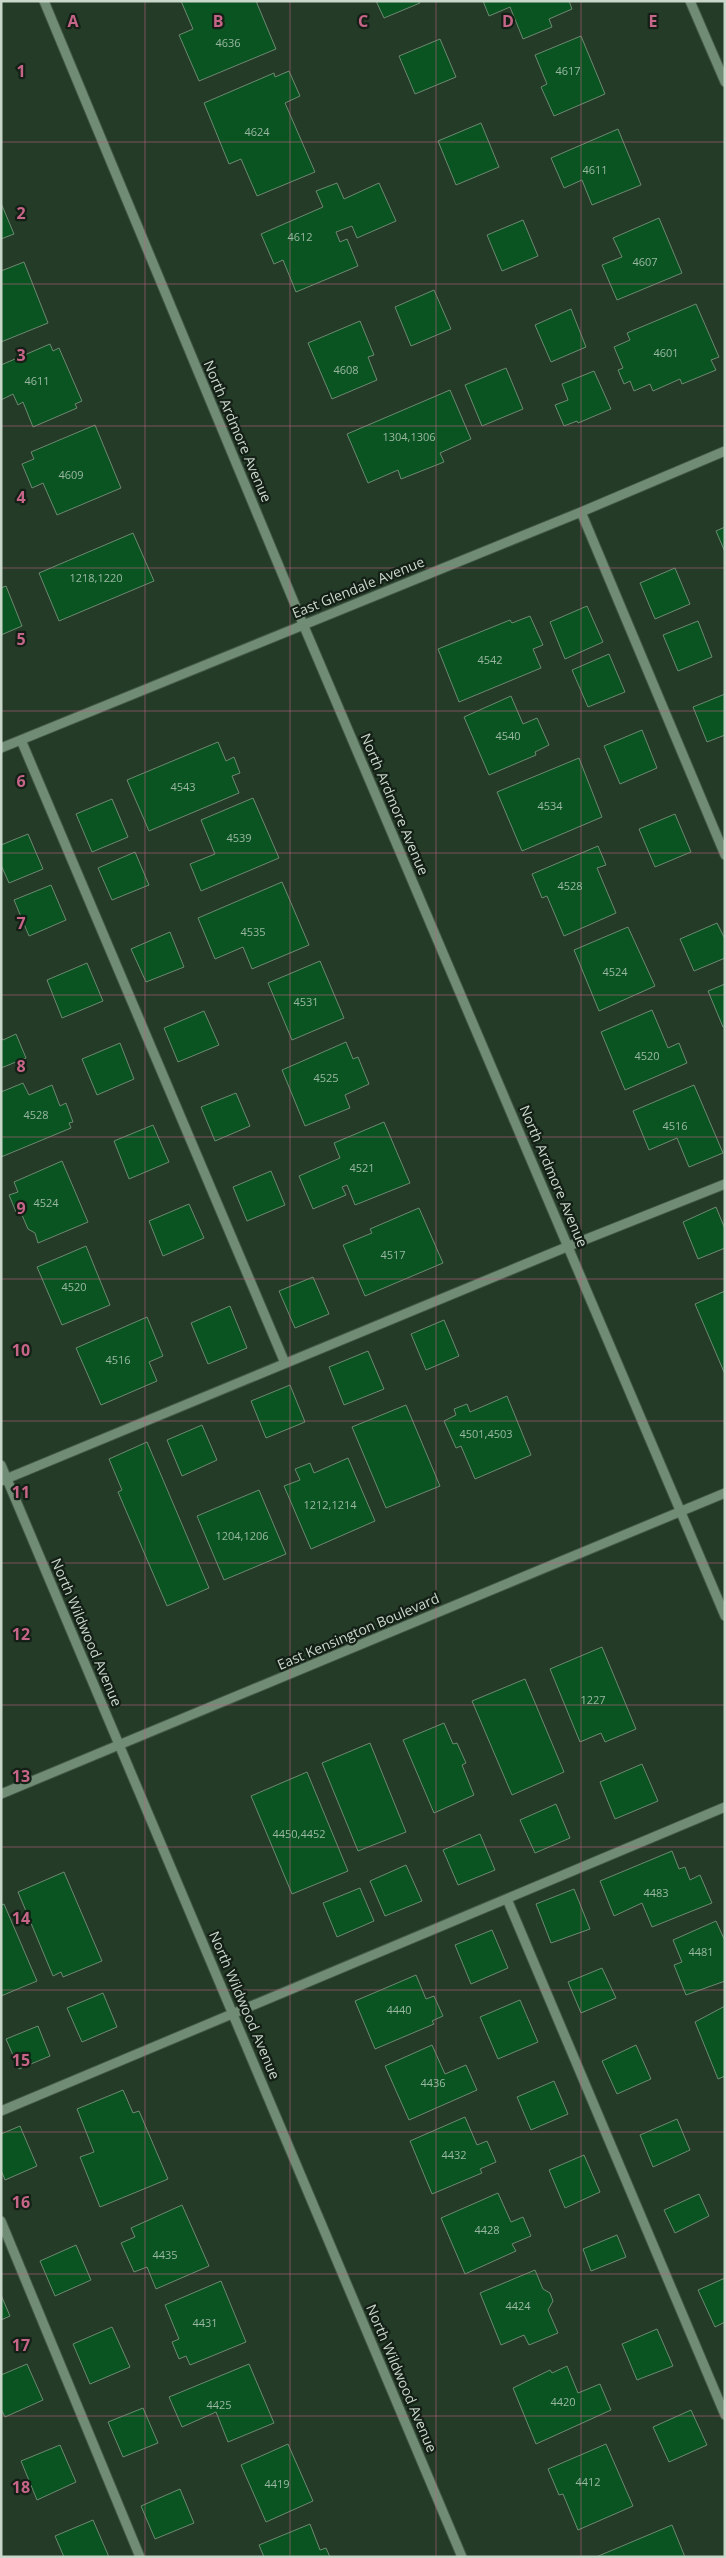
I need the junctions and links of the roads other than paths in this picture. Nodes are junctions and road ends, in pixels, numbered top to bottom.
1 (44, 1) edge
2 (690, 1) edge
3 (725, 82) edge
4 (725, 451) edge
5 (581, 512) junction
6 (303, 624) junction
7 (21, 740) junction
8 (1, 748) edge
9 (725, 855) edge
10 (725, 1184) edge
11 (569, 1246) junction
12 (285, 1363) junction
13 (1, 1464) edge
14 (4, 1479) edge
15 (725, 1493) edge
16 (682, 1510) junction
17 (725, 1616) edge
18 (120, 1744) junction
19 (1, 1794) edge
20 (725, 1807) edge
21 (507, 1899) junction
22 (233, 2014) junction
23 (1, 2111) edge
24 (1, 2221) edge
25 (725, 2415) edge
26 (140, 2557) edge
27 (462, 2557) edge

1 - 6 street, North Ardmore Avenue
2 - 3 street
4 - 5 street, East Glendale Avenue
5 - 6 street, East Glendale Avenue
5 - 9 street
6 - 7 street, East Glendale Avenue
6 - 11 street, North Ardmore Avenue
7 - 8 street, East Glendale Avenue
7 - 12 street
10 - 11 street
11 - 12 street
11 - 16 street, North Ardmore Avenue
12 - 14 street
13 - 14 street, North Wildwood Avenue
14 - 18 street, North Wildwood Avenue
15 - 16 street, East Kensington Boulevard
16 - 17 street, North Ardmore Avenue
16 - 18 street, East Kensington Boulevard
18 - 19 street, East Kensington Boulevard
18 - 22 street, North Wildwood Avenue
20 - 21 street
21 - 22 street
21 - 25 street
22 - 23 street
22 - 27 street, North Wildwood Avenue
24 - 26 street

